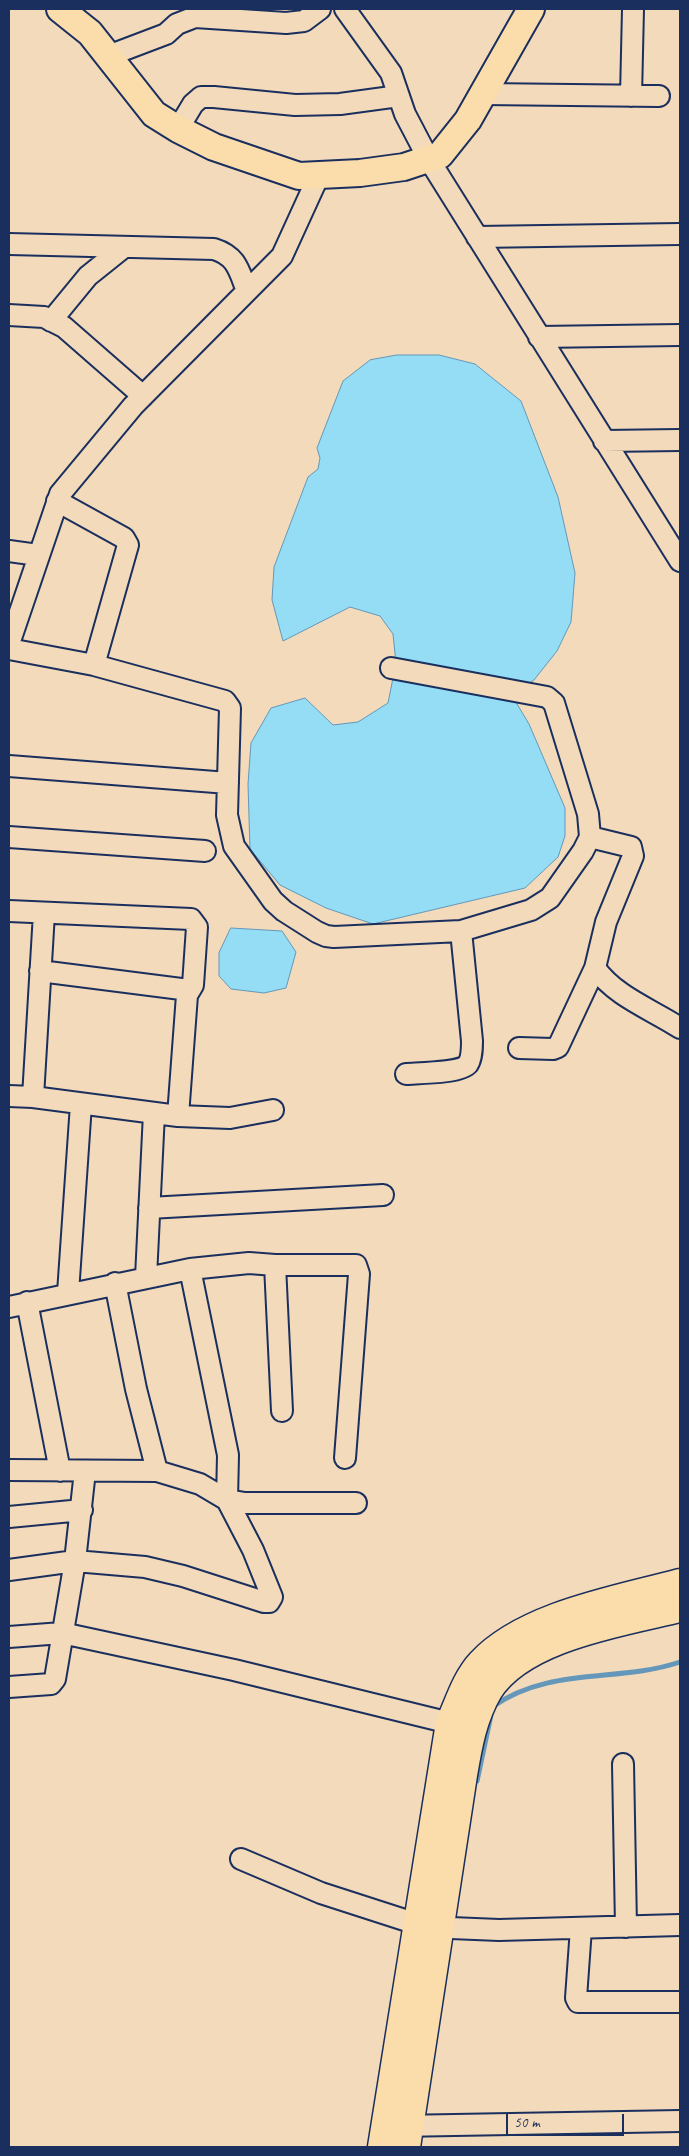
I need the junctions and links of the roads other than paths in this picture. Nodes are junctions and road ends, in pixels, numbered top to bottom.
1 (60, 9) edge
2 (320, 9) edge
3 (345, 9) edge
4 (531, 9) edge
5 (633, 9) edge
6 (108, 56) junction
7 (483, 94) junction
8 (399, 96) junction
9 (631, 96) junction
10 (659, 96) dead end
11 (178, 129) junction
12 (428, 158) junction
13 (319, 175) junction
14 (680, 234) edge
15 (477, 237) junction
16 (9, 244) edge
17 (123, 248) junction
18 (247, 291) junction
19 (9, 315) edge
20 (51, 321) junction
21 (680, 335) edge
22 (538, 337) junction
23 (143, 396) junction
24 (680, 440) edge
25 (604, 441) junction
26 (57, 502) junction
27 (673, 537) edge
28 (9, 552) edge
29 (38, 555) junction
30 (680, 561) edge
31 (17, 598) edge
32 (9, 644) edge
33 (9, 649) edge
34 (94, 665) junction
35 (391, 668) dead end
36 (9, 766) edge
37 (228, 783) junction
38 (9, 837) edge
39 (590, 837) junction
40 (205, 851) dead end
41 (9, 911) edge
42 (44, 913) junction
43 (461, 931) junction
44 (595, 968) junction
45 (40, 971) junction
46 (189, 990) junction
47 (680, 1028) edge
48 (519, 1048) dead end
49 (406, 1074) dead end
50 (9, 1096) edge
51 (32, 1097) junction
52 (81, 1104) junction
53 (273, 1110) dead end
54 (154, 1113) junction
55 (178, 1116) junction
56 (383, 1195) dead end
57 (150, 1208) junction
58 (275, 1265) junction
59 (190, 1269) junction
60 (146, 1277) junction
61 (115, 1283) junction
62 (68, 1293) junction
63 (18, 1304) edge
64 (282, 1411) dead end
65 (345, 1458) dead end
66 (9, 1470) edge
67 (158, 1470) junction
68 (60, 1471) junction
69 (85, 1471) junction
70 (227, 1500) junction
71 (356, 1503) dead end
72 (82, 1510) junction
73 (9, 1517) edge
74 (75, 1561) junction
75 (9, 1570) edge
76 (680, 1583) edge
77 (680, 1608) edge
78 (62, 1633) junction
79 (9, 1637) edge
80 (9, 1687) edge
81 (450, 1723) junction
82 (623, 1764) dead end
83 (241, 1859) dead end
84 (424, 1925) junction
85 (680, 1925) edge
86 (626, 1927) junction
87 (581, 1928) junction
88 (680, 2002) edge
89 (680, 2121) edge
90 (396, 2137) edge

1 - 6 main road
2 - 6 street
3 - 8 street
4 - 7 main road
5 - 9 street
6 - 11 main road
7 - 9 street
7 - 12 main road
8 - 11 street
8 - 12 street
9 - 10 street
11 - 13 main road
12 - 13 main road
12 - 15 street
13 - 18 street
14 - 15 street
15 - 22 street
16 - 17 street
17 - 18 street
17 - 20 street
18 - 23 street
19 - 20 street
20 - 23 street
21 - 22 street
22 - 25 street
23 - 26 street
24 - 25 street
25 - 27 street
26 - 29 street
26 - 34 street
27 - 30 street
28 - 29 street
29 - 31 street
31 - 32 street
33 - 34 street
34 - 37 street
35 - 39 street
36 - 37 street
37 - 43 street
38 - 40 street
39 - 43 street
39 - 44 street
41 - 42 street
42 - 45 street
42 - 46 street
43 - 49 street
44 - 47 street
44 - 48 street
45 - 46 street
45 - 51 street
46 - 55 street
50 - 51 street
51 - 52 street
52 - 54 street
52 - 62 street
53 - 55 street
54 - 55 street
54 - 57 street
56 - 57 street
57 - 60 street
58 - 59 street
58 - 64 street
58 - 65 street
59 - 60 street
59 - 70 street
60 - 61 street
61 - 62 street
61 - 67 street
62 - 63 street
63 - 68 street
66 - 68 street
67 - 69 street
67 - 70 street
68 - 69 street
69 - 72 street
70 - 71 street
70 - 74 street
72 - 73 street
72 - 74 street
74 - 75 street
74 - 78 street
76 - 81 highway
77 - 84 highway
78 - 79 street
78 - 80 street
78 - 81 street
81 - 84 highway
82 - 86 street
83 - 84 street
84 - 87 street
84 - 90 highway
85 - 86 street
86 - 87 street
87 - 88 street
89 - 90 street

